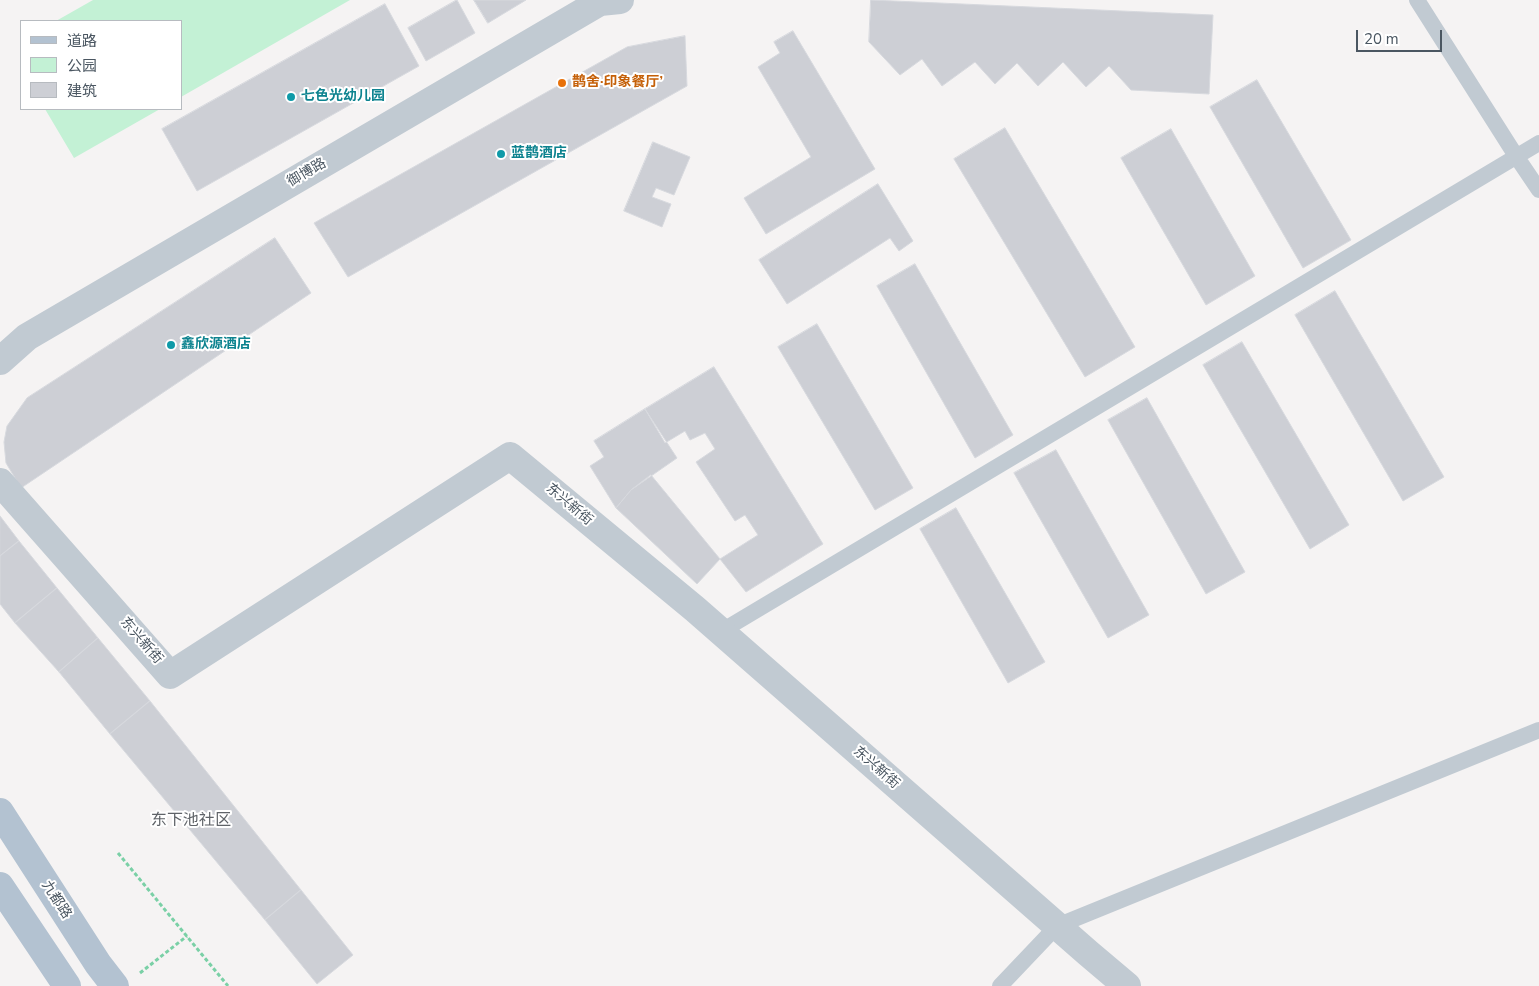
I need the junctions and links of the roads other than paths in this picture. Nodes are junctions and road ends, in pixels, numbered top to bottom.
1 (620, 0) edge
2 (1417, 0) edge
3 (1539, 143) edge
4 (1516, 156) junction
5 (1539, 190) edge
6 (0, 361) edge
7 (0, 482) edge
8 (720, 632) junction
9 (1539, 730) edge
10 (0, 812) edge
11 (0, 886) edge
12 (1057, 926) junction
13 (127, 980) edge
14 (66, 986) edge
15 (1000, 986) edge
16 (1127, 986) edge

1 - 6 street, 御博路
2 - 4 lane
3 - 4 lane
4 - 5 lane
4 - 8 lane
7 - 8 street, 东兴新街
8 - 12 street, 东兴新街
9 - 12 lane
10 - 13 main road, 九都路
11 - 14 main road
12 - 15 lane
12 - 16 street, 东兴新街

